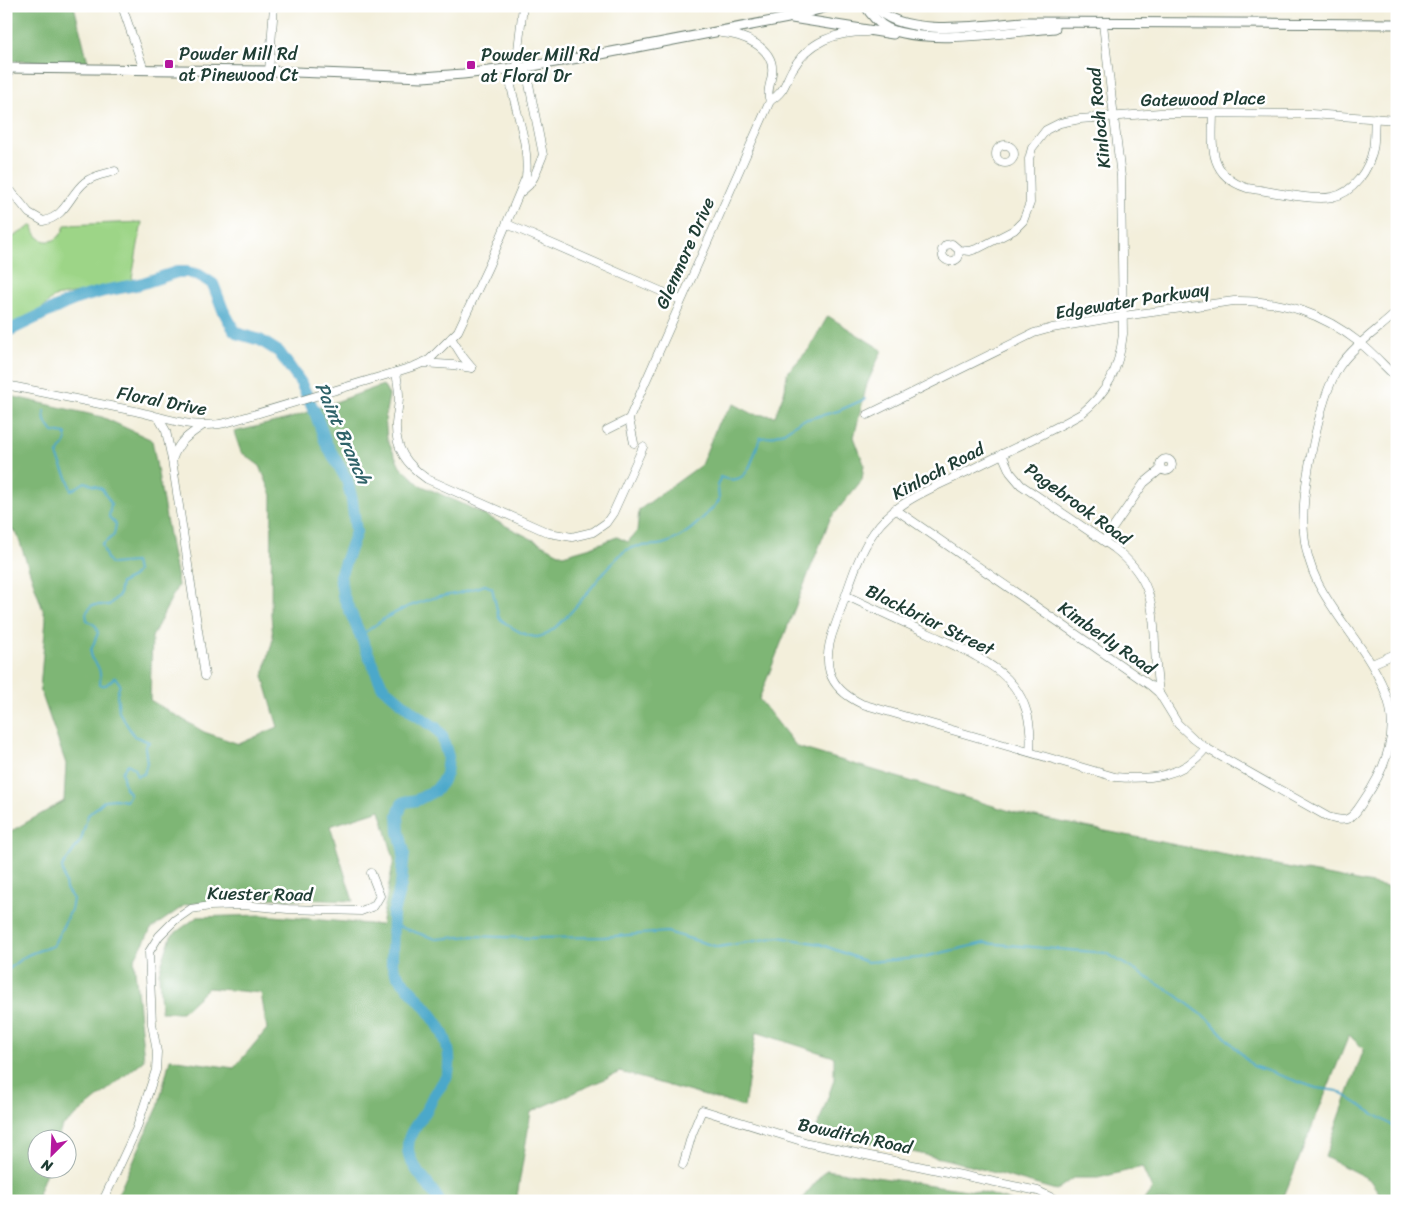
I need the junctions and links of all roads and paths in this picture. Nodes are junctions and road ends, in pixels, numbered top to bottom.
1 (122, 6) edge
2 (274, 6) edge
3 (523, 6) edge
4 (785, 6) edge
5 (830, 6) edge
6 (866, 6) edge
7 (875, 6) edge
8 (788, 18) junction
9 (1103, 24) junction
10 (1397, 24) edge
11 (709, 32) junction
12 (884, 33) junction
13 (926, 35) junction
14 (8, 68) edge
15 (518, 68) junction
16 (144, 70) junction
17 (269, 71) junction
18 (6, 89) edge
19 (770, 100) junction
20 (1213, 114) junction
21 (1115, 116) junction
22 (1375, 118) junction
23 (1397, 120) edge
24 (1014, 154) dead end
25 (1029, 159) junction
26 (115, 171) dead end
27 (6, 185) edge
28 (520, 193) junction
29 (507, 224) junction
30 (959, 250) dead end
31 (681, 300) junction
32 (1397, 312) edge
33 (1123, 316) junction
34 (451, 338) junction
35 (1361, 344) junction
36 (421, 363) junction
37 (396, 372) junction
38 (1397, 378) edge
39 (6, 385) edge
40 (867, 415) dead end
41 (158, 417) junction
42 (629, 419) junction
43 (202, 426) junction
44 (607, 430) dead end
45 (634, 443) dead end
46 (643, 447) dead end
47 (1002, 454) junction
48 (172, 460) junction
49 (1161, 469) dead end
50 (895, 509) junction
51 (1104, 541) junction
52 (847, 596) junction
53 (1397, 654) edge
54 (1372, 664) junction
55 (205, 676) dead end
56 (1159, 693) junction
57 (1206, 748) junction
58 (1030, 752) junction
59 (371, 873) dead end
60 (683, 1165) dead end
61 (103, 1201) edge
62 (1060, 1201) edge

1 - 16 street
2 - 17 street
3 - 15 street, Floral Drive
4 - 8 street
5 - 8 main road
6 - 13 main road
7 - 9 main road
8 - 11 main road
8 - 12 main road
9 - 10 main road
9 - 13 main road
9 - 21 street, Kinloch Road
11 - 15 main road
11 - 19 street
12 - 13 main road
12 - 19 street
14 - 16 main road
14 - 18 street
15 - 17 main road
15 - 28 street, Floral Drive
15 - 28 street, Floral Drive
16 - 17 main road
19 - 31 street, Glenmore Drive
20 - 21 street, Gatewood Place
20 - 22 street, Gatewood Place
20 - 22 street
21 - 25 street, Gatewood Place
21 - 33 street, Kinloch Road
22 - 23 street, Gatewood Place
24 - 25 street
25 - 30 street, Gatewood Place
26 - 27 street
28 - 29 street, Floral Drive
29 - 31 street
29 - 34 street, Floral Drive
31 - 42 street, Glenmore Drive
32 - 35 street
33 - 35 street, Edgewater Parkway
33 - 40 street, Edgewater Parkway
33 - 47 street, Kinloch Road
34 - 36 street, Floral Drive
34 - 36 street
35 - 38 street, Edgewater Parkway
35 - 54 street
36 - 37 street, Floral Drive
37 - 43 street, Floral Drive
37 - 46 street
39 - 41 street, Floral Drive
41 - 43 street, Floral Drive
41 - 48 street
42 - 44 street
42 - 45 street
43 - 48 street
47 - 50 street, Kinloch Road
47 - 51 street, Pagebrook Road
48 - 55 street
49 - 51 street
50 - 52 street, Kinloch Road
50 - 56 street, Kimberly Road
51 - 56 street, Pagebrook Road
52 - 58 street, Blackbriar Street
52 - 58 street, Kinloch Road
53 - 54 street
54 - 57 street, Kimberly Road
56 - 57 street, Kimberly Road
57 - 58 street, Kinloch Road
59 - 61 street, Kuester Road
60 - 62 street, Bowditch Road

